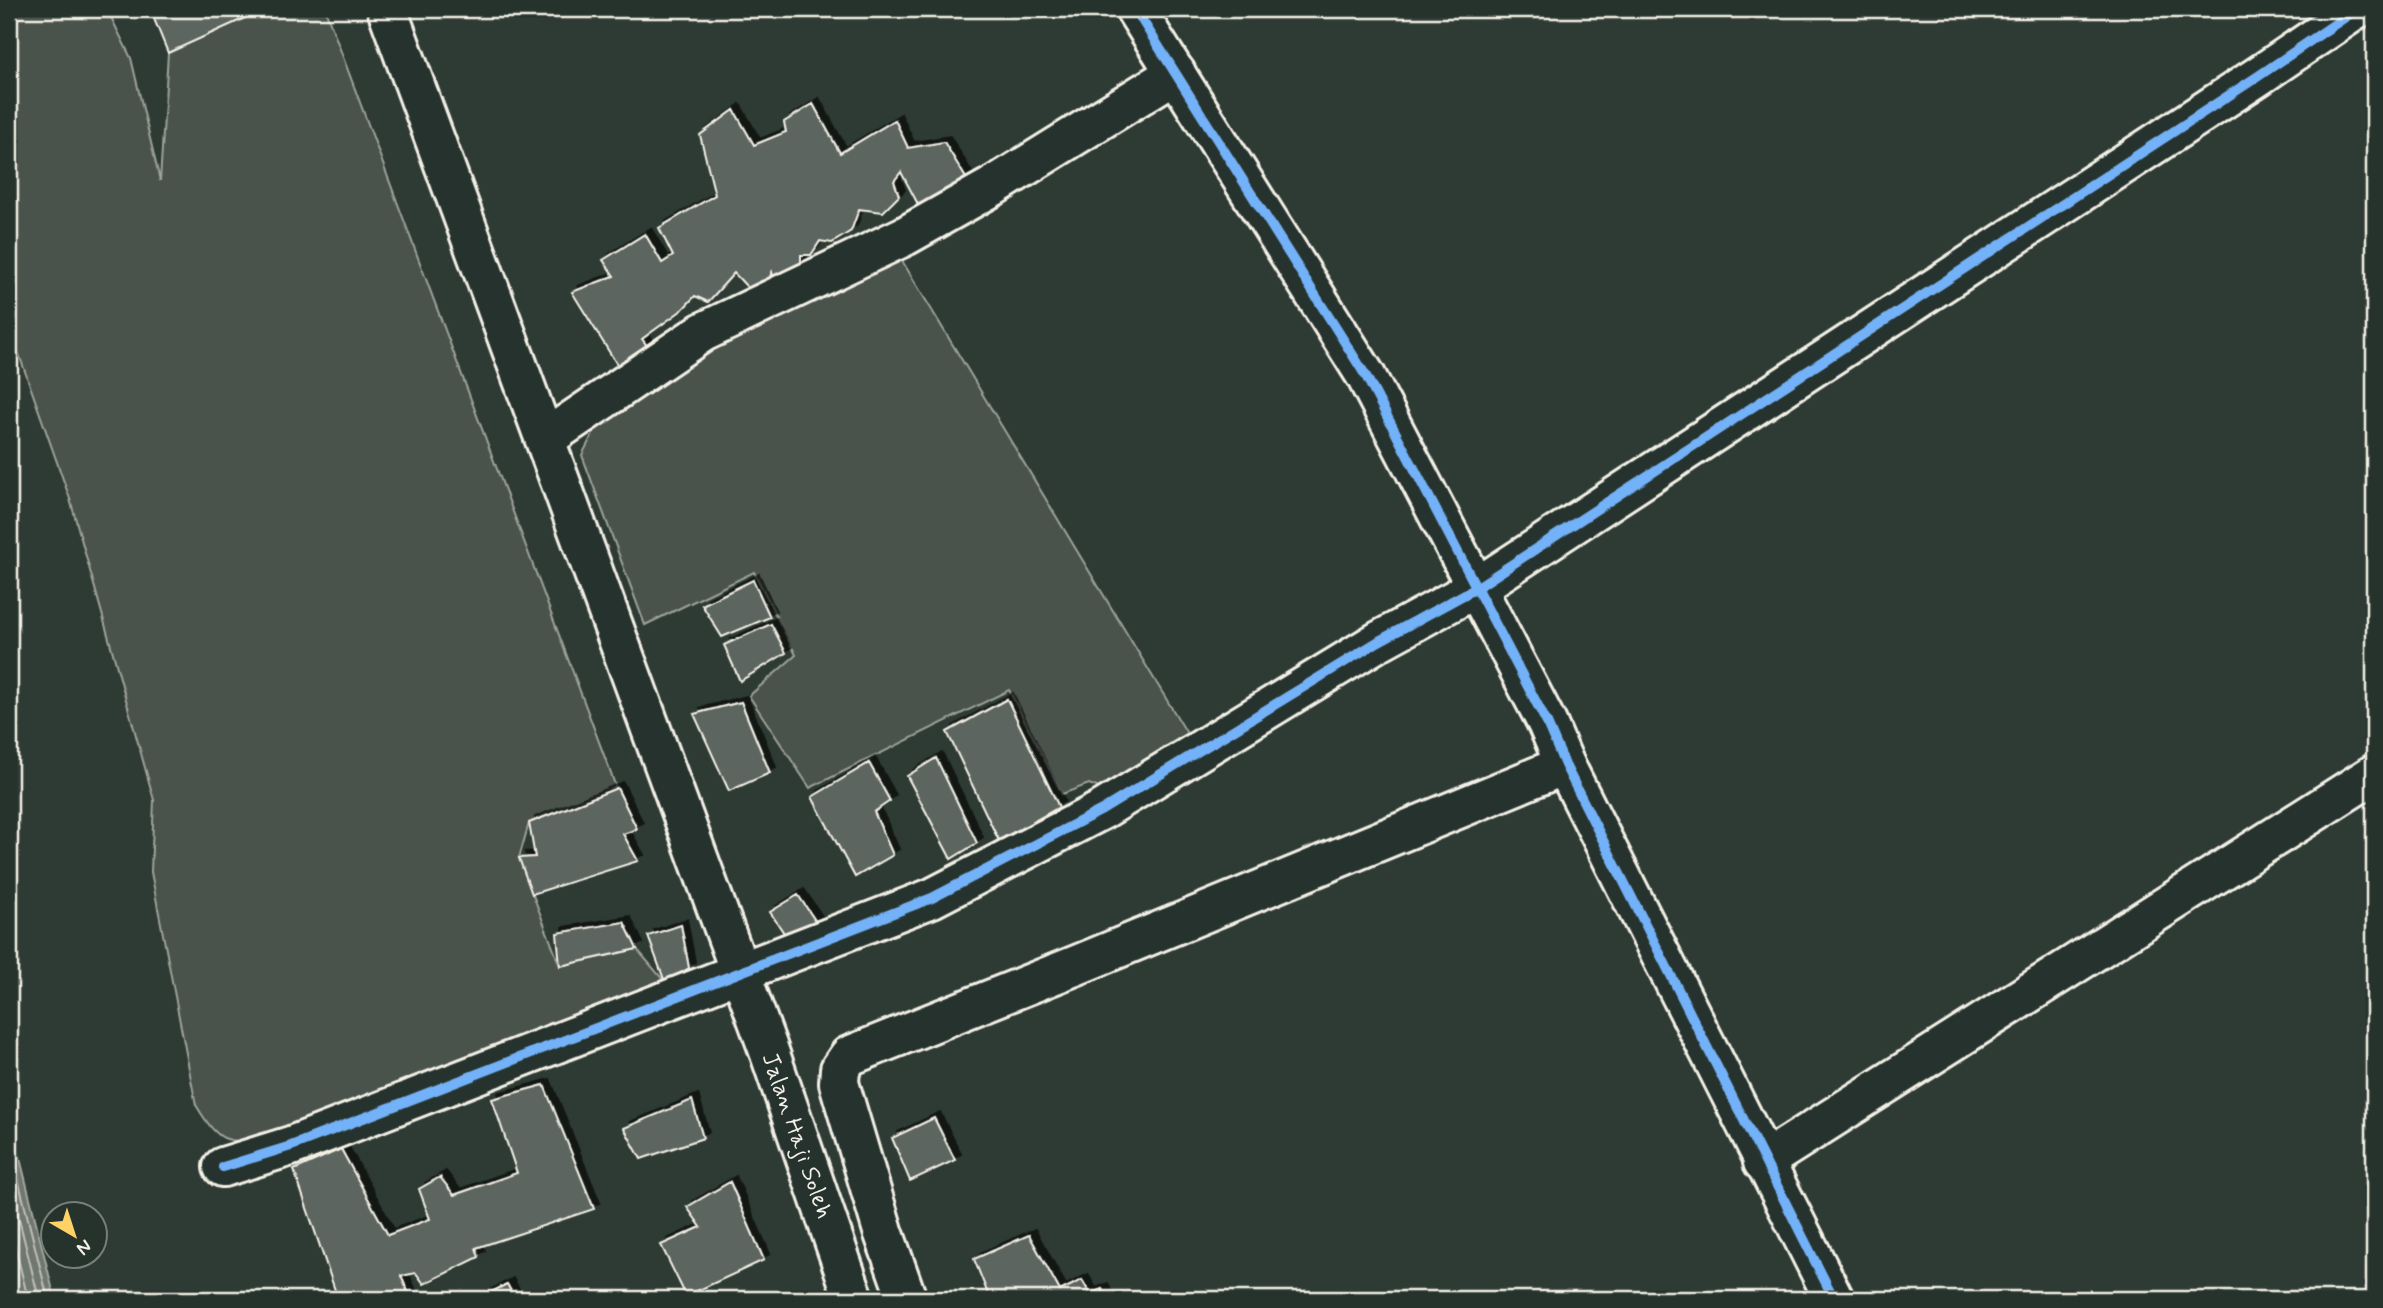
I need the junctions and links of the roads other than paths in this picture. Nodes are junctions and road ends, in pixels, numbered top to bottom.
1 (387, 9) edge
2 (1135, 9) edge
3 (2357, 9) edge
4 (1176, 72) junction
5 (545, 439) junction
6 (1476, 589) junction
7 (1565, 765) junction
8 (2374, 774) edge
9 (738, 972) junction
10 (1763, 1162) junction
11 (223, 1167) dead end
12 (854, 1299) edge
13 (907, 1299) edge
14 (1834, 1299) edge

1 - 5 street, Jalan Haji Soleh
2 - 4 street
3 - 6 street
4 - 5 street
4 - 6 street
5 - 9 street, Jalan Haji Soleh
6 - 7 street
6 - 9 street
7 - 10 street
7 - 13 street
8 - 10 street
9 - 11 street
9 - 12 street, Jalan Haji Soleh
10 - 14 street

